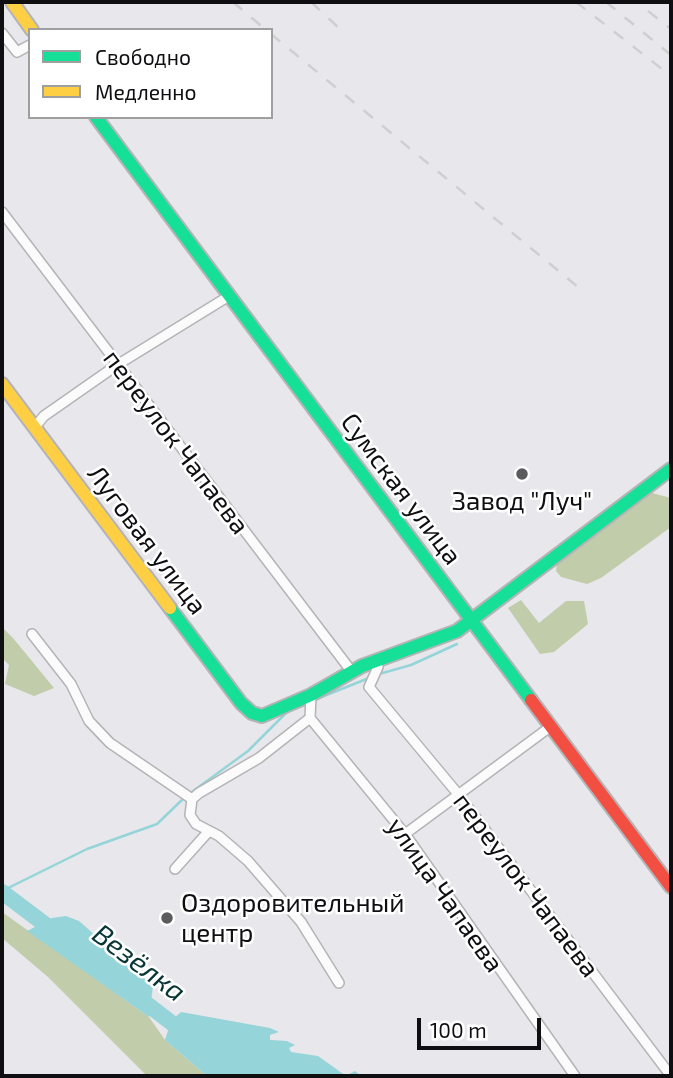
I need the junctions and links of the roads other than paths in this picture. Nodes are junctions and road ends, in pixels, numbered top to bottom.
1 (12, 2) edge
2 (31, 28) edge
3 (2, 33) edge
4 (28, 46) edge
5 (97, 119) edge
6 (2, 212) edge
7 (229, 296) junction
8 (117, 365) junction
9 (2, 384) edge
10 (34, 428) junction
11 (671, 470) edge
12 (471, 621) junction
13 (32, 634) dead end
14 (376, 661) junction
15 (352, 672) junction
16 (311, 695) junction
17 (310, 718) junction
18 (550, 727) junction
19 (458, 794) junction
20 (192, 799) junction
21 (209, 831) junction
22 (404, 834) junction
23 (175, 869) dead end
24 (671, 887) edge
25 (339, 983) dead end
26 (575, 1076) edge
27 (671, 1076) edge

1 - 2 main road
3 - 4 street
5 - 7 main road, Сумская улица
6 - 8 street, переулок Чапаева
7 - 8 street
7 - 12 main road, Сумская улица
8 - 10 street
8 - 15 street, переулок Чапаева
9 - 10 main road, Луговая улица
10 - 16 main road, Луговая улица
11 - 12 main road
12 - 14 main road
12 - 18 main road, Сумская улица
13 - 20 street
14 - 15 main road
14 - 19 street, переулок Чапаева
15 - 16 main road
16 - 17 street
17 - 20 street
17 - 22 street, улица Чапаева
18 - 19 street
18 - 24 main road, Сумская улица
19 - 22 street
19 - 27 street, переулок Чапаева
20 - 21 street
21 - 23 street
21 - 25 street
22 - 26 street, улица Чапаева

